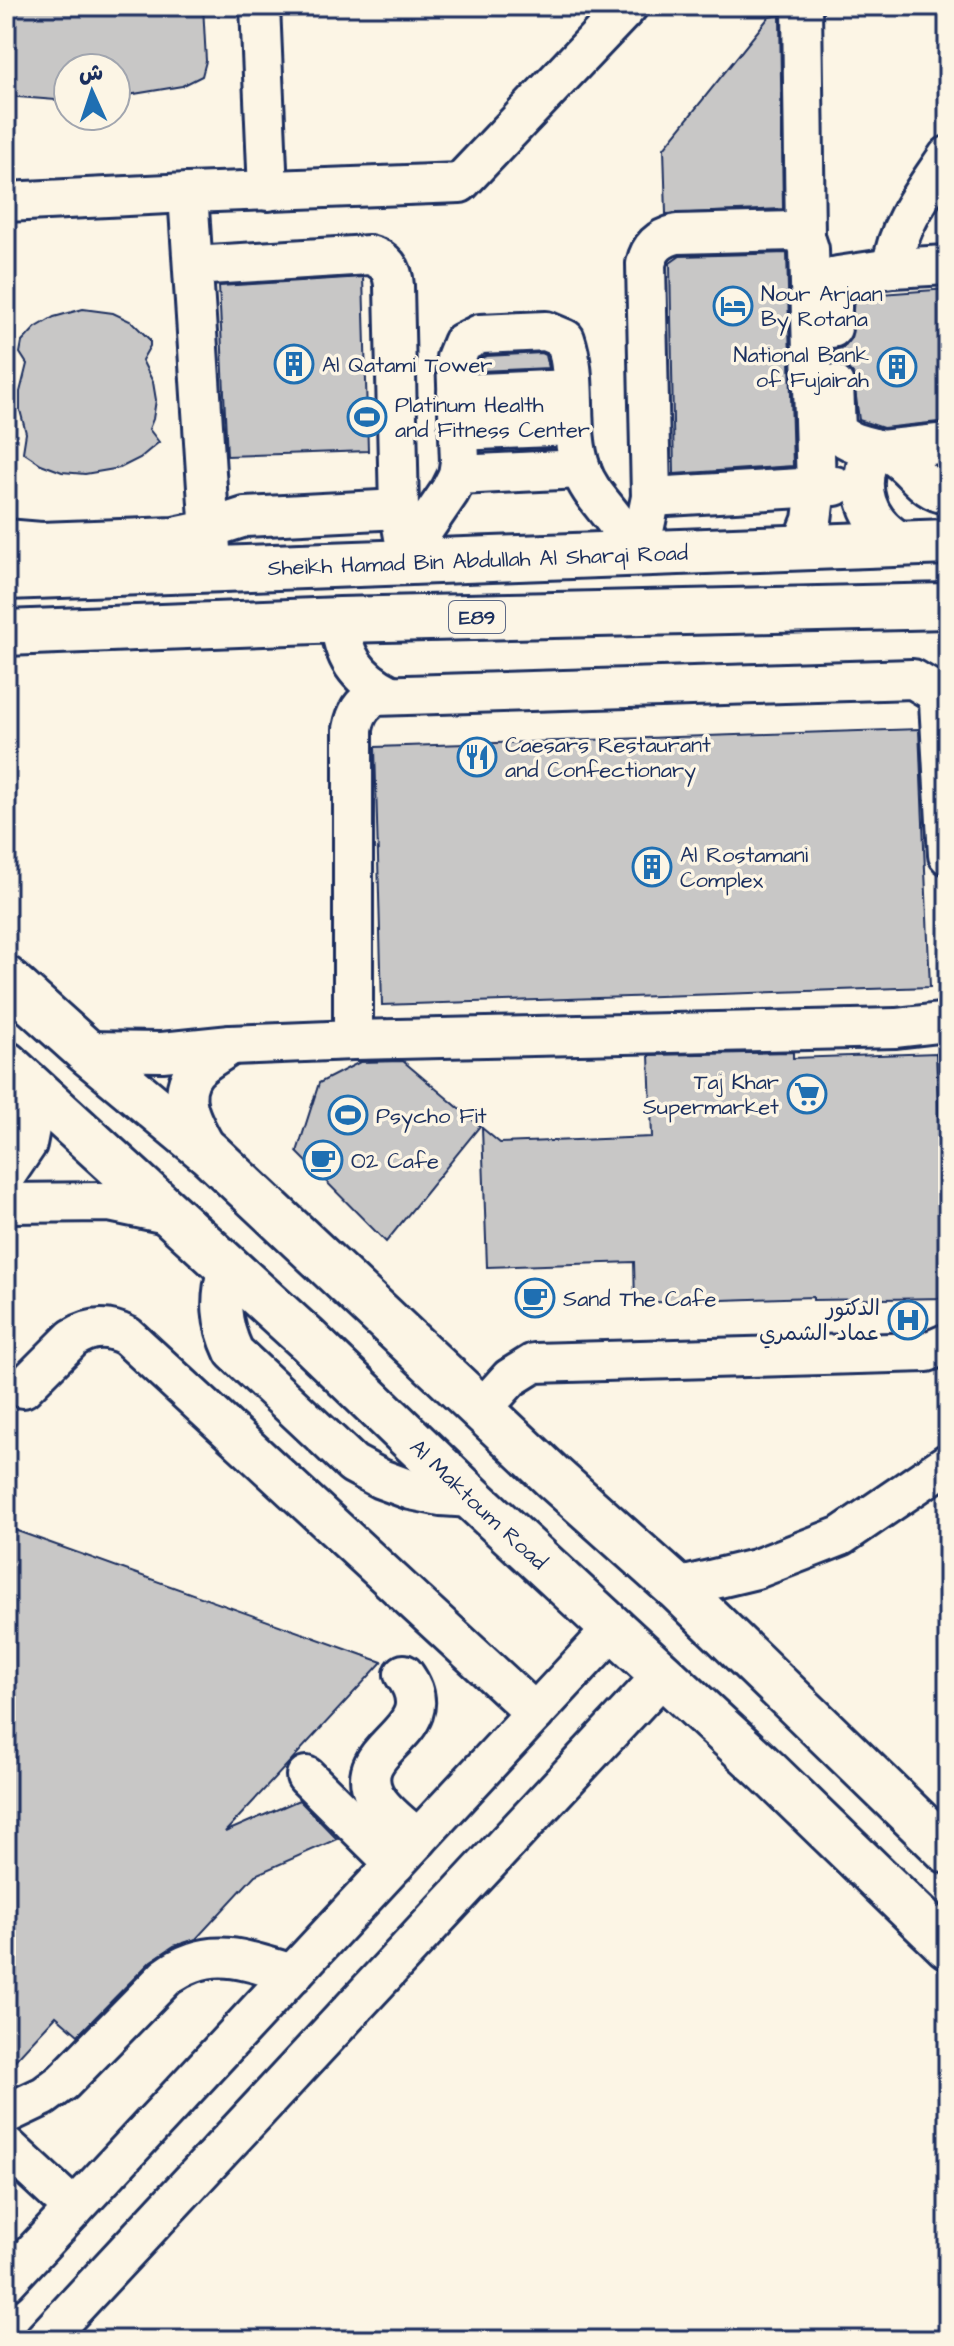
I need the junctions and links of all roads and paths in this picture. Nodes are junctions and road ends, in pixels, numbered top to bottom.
1 (260, 6) edge
2 (628, 6) edge
3 (802, 6) edge
4 (942, 175) edge
5 (268, 191) junction
6 (188, 193) junction
7 (6, 202) edge
8 (805, 237) junction
9 (948, 265) edge
10 (193, 266) junction
11 (892, 268) junction
12 (572, 407) junction
13 (458, 412) junction
14 (836, 429) junction
15 (948, 443) edge
16 (877, 449) junction
17 (581, 469) junction
18 (458, 475) junction
19 (826, 487) junction
20 (948, 494) edge
21 (651, 497) junction
22 (399, 509) junction
23 (6, 539) edge
24 (948, 542) edge
25 (903, 543) junction
26 (810, 548) junction
27 (212, 549) junction
28 (632, 555) junction
29 (415, 563) junction
30 (6, 577) edge
31 (948, 584) edge
32 (948, 606) edge
33 (515, 616) junction
34 (340, 620) junction
35 (6, 633) edge
36 (940, 687) edge
37 (389, 694) junction
38 (948, 855) edge
39 (6, 979) edge
40 (948, 1022) edge
41 (353, 1040) junction
42 (231, 1045) junction
43 (86, 1051) junction
44 (21, 1078) edge
45 (209, 1153) junction
46 (6, 1175) edge
47 (6, 1203) edge
48 (171, 1215) junction
49 (228, 1267) junction
50 (941, 1355) edge
51 (23, 1388) dead end
52 (296, 1410) junction
53 (481, 1410) junction
54 (252, 1452) junction
55 (947, 1464) edge
56 (472, 1498) junction
57 (677, 1588) junction
58 (614, 1628) junction
59 (404, 1674) dead end
60 (663, 1675) junction
61 (535, 1713) junction
62 (768, 1772) junction
63 (306, 1776) dead end
64 (406, 1851) junction
65 (948, 1851) edge
66 (948, 1915) edge
67 (948, 1946) edge
68 (293, 1974) junction
69 (6, 2114) edge
70 (6, 2146) edge
71 (74, 2209) junction
72 (6, 2282) edge
73 (44, 2340) edge

1 - 5 street
2 - 5 street
3 - 8 street
4 - 11 street
5 - 6 street
6 - 7 street
6 - 10 street
8 - 19 street
8 - 21 street
9 - 11 street
10 - 22 street
10 - 27 street
11 - 14 street
12 - 13 street
12 - 13 street
12 - 17 street
13 - 18 street
14 - 16 street
14 - 19 street
15 - 16 street
16 - 20 street
16 - 25 street
17 - 18 street
17 - 28 street
18 - 29 street
19 - 21 street
19 - 26 street
21 - 28 street
22 - 27 street
22 - 29 street
23 - 27 street
24 - 25 main road, Sheikh Hamad Bin Abdullah Al Sharqi Road
25 - 26 main road, Sheikh Hamad Bin Abdullah Al Sharqi Road
26 - 28 main road, Sheikh Hamad Bin Abdullah Al Sharqi Road
27 - 29 main road, Sheikh Hamad Bin Abdullah Al Sharqi Road
27 - 30 main road, Sheikh Hamad Bin Abdullah Al Sharqi Road
28 - 29 main road, Sheikh Hamad Bin Abdullah Al Sharqi Road
31 - 33 main road
32 - 33 main road, E89
33 - 34 main road, E89
34 - 35 main road, E89
34 - 37 street
36 - 37 street
36 - 38 street
37 - 41 street
39 - 43 main road
40 - 41 street
41 - 42 street
42 - 43 street
42 - 45 street
43 - 45 main road
44 - 46 street
44 - 48 main road, Al Maktoum Road
45 - 53 main road
47 - 48 street
48 - 49 main road, Al Maktoum Road
49 - 52 street
49 - 56 main road, Al Maktoum Road
50 - 53 street
51 - 54 street
52 - 54 street
52 - 56 street
53 - 57 main road
54 - 61 street
55 - 57 street
56 - 58 main road, Al Maktoum Road
57 - 65 main road
58 - 60 main road, Al Maktoum Road
58 - 61 street
59 - 64 street
60 - 62 main road, Al Maktoum Road
60 - 73 street
61 - 64 street
62 - 66 main road
62 - 67 main road, Al Maktoum Road
63 - 64 street
64 - 68 street
68 - 69 street
68 - 71 street
70 - 71 street
71 - 72 street

